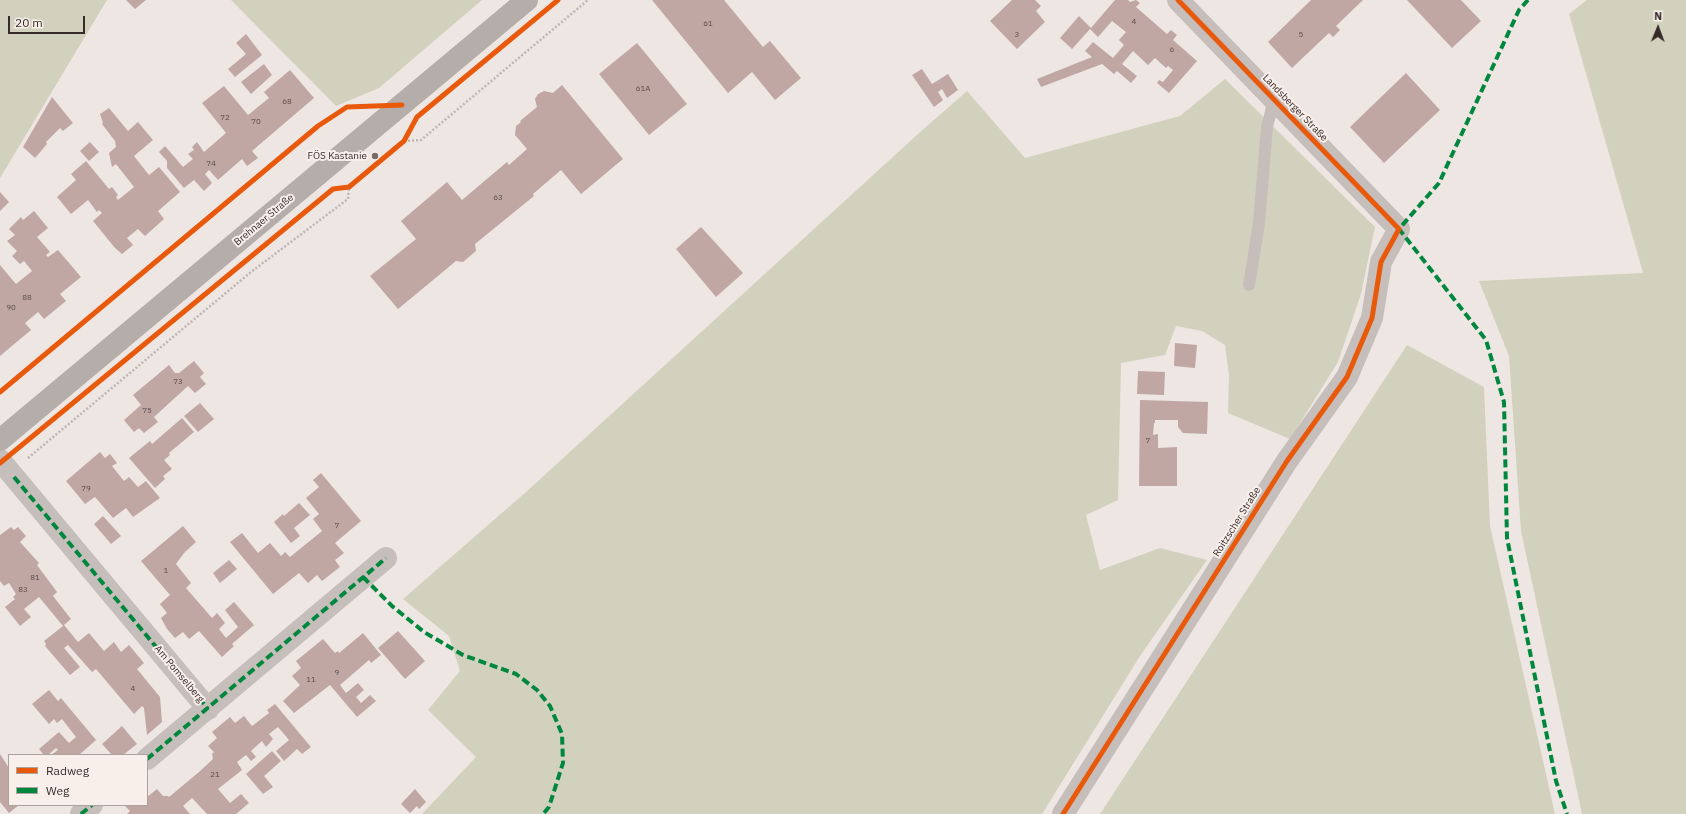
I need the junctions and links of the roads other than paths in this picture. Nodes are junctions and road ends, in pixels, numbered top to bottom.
1 (527, 0) edge
2 (1178, 0) edge
3 (1274, 100) junction
4 (1399, 229) joint
5 (1249, 285) dead end
6 (0, 440) edge
7 (5, 466) edge
8 (386, 558) dead end
9 (208, 709) junction
10 (148, 758) edge
11 (91, 806) edge
12 (81, 814) edge
13 (1063, 814) edge

1 - 6 main road, Brehnaer Straße
2 - 3 street, Landsberger Straße
3 - 4 street, Landsberger Straße
3 - 5 lane
4 - 13 street, Roitzscher Straße
7 - 9 street, Am Pomselberg
8 - 9 street, Am Pomselberg
9 - 10 street
11 - 12 street

